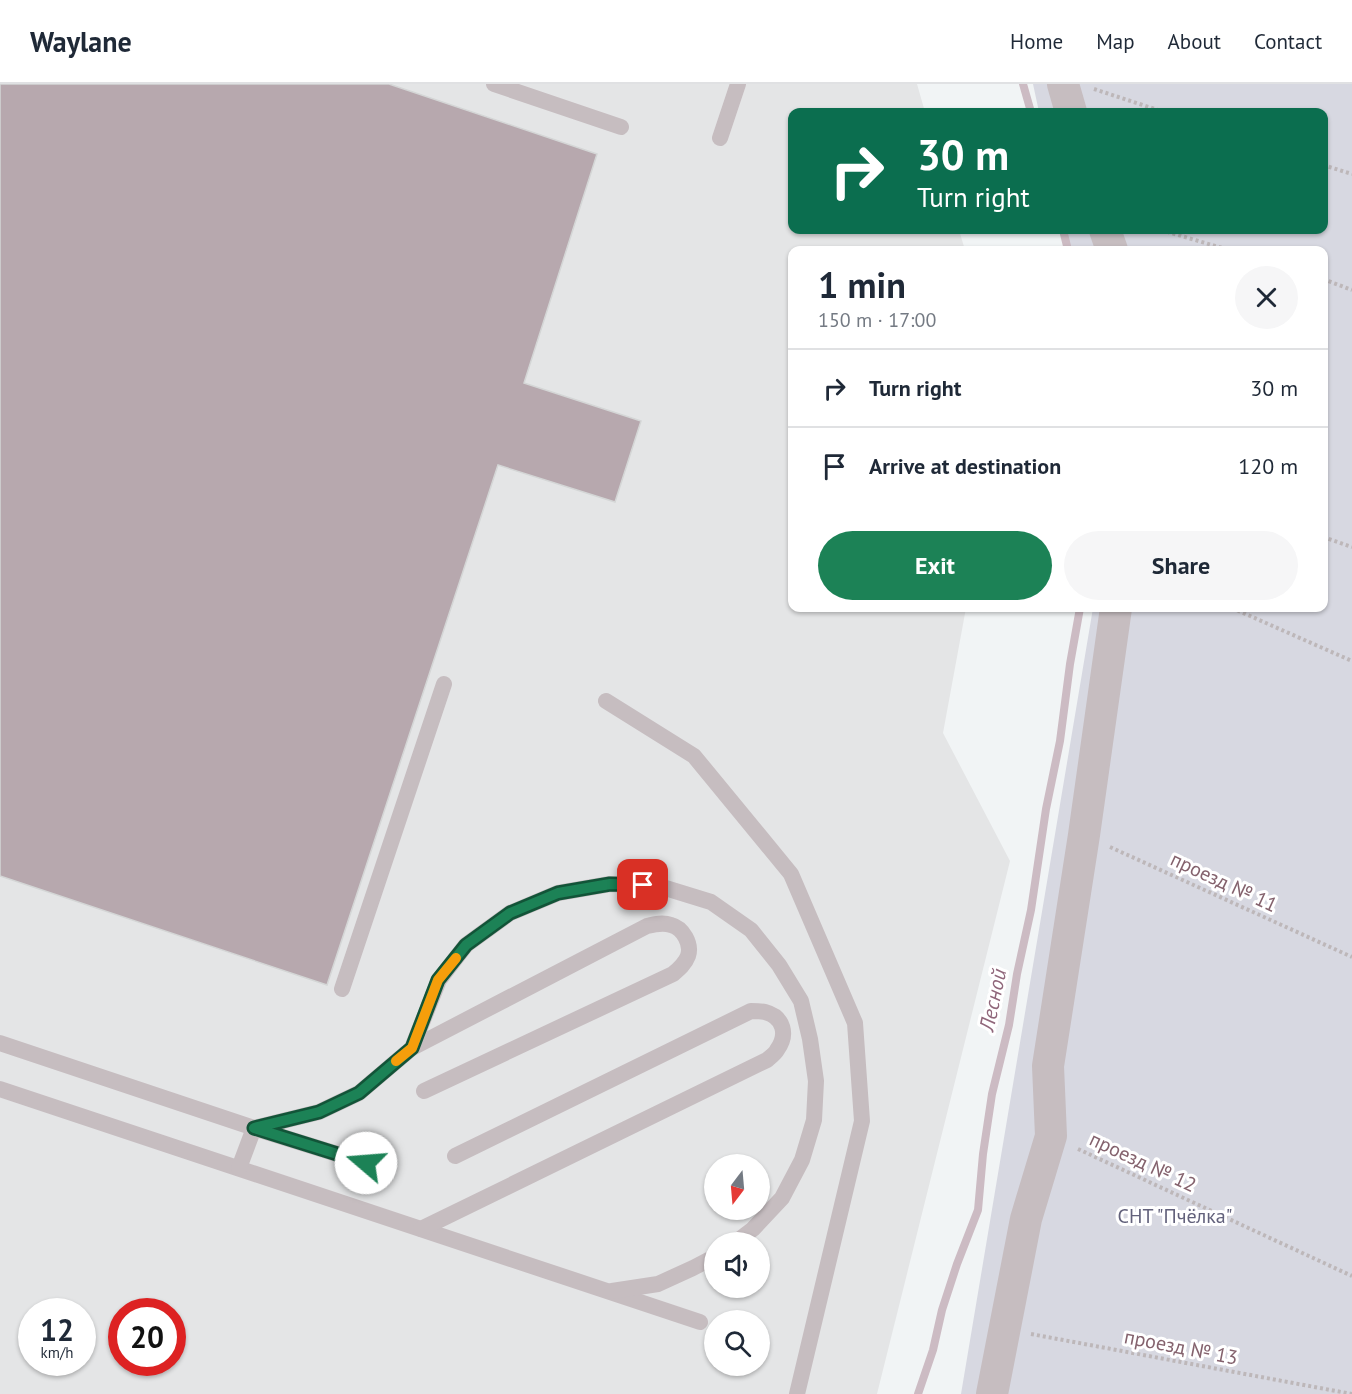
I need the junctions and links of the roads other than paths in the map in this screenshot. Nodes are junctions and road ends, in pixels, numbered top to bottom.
1 (494, 84) edge
2 (738, 84) edge
3 (621, 127) dead end
4 (720, 138) dead end
5 (1115, 612) edge
6 (444, 684) dead end
7 (606, 701) dead end
8 (342, 990) dead end
9 (0, 1043) edge
10 (412, 1048) junction
11 (0, 1089) edge
12 (423, 1091) dead end
13 (254, 1128) junction
14 (455, 1156) dead end
15 (366, 1163) dead end
16 (239, 1168) junction
17 (421, 1229) junction
18 (749, 1232) edge
19 (704, 1262) edge
20 (608, 1291) junction
21 (700, 1322) dead end
22 (797, 1394) edge
23 (992, 1394) edge

1 - 3 lane
2 - 4 lane
5 - 23 street
6 - 8 lane
7 - 22 lane
9 - 13 lane
10 - 12 lane
10 - 13 lane
10 - 18 lane
11 - 16 lane
13 - 15 lane
13 - 16 lane
14 - 17 lane
16 - 17 lane
17 - 20 lane
19 - 20 lane
20 - 21 lane

